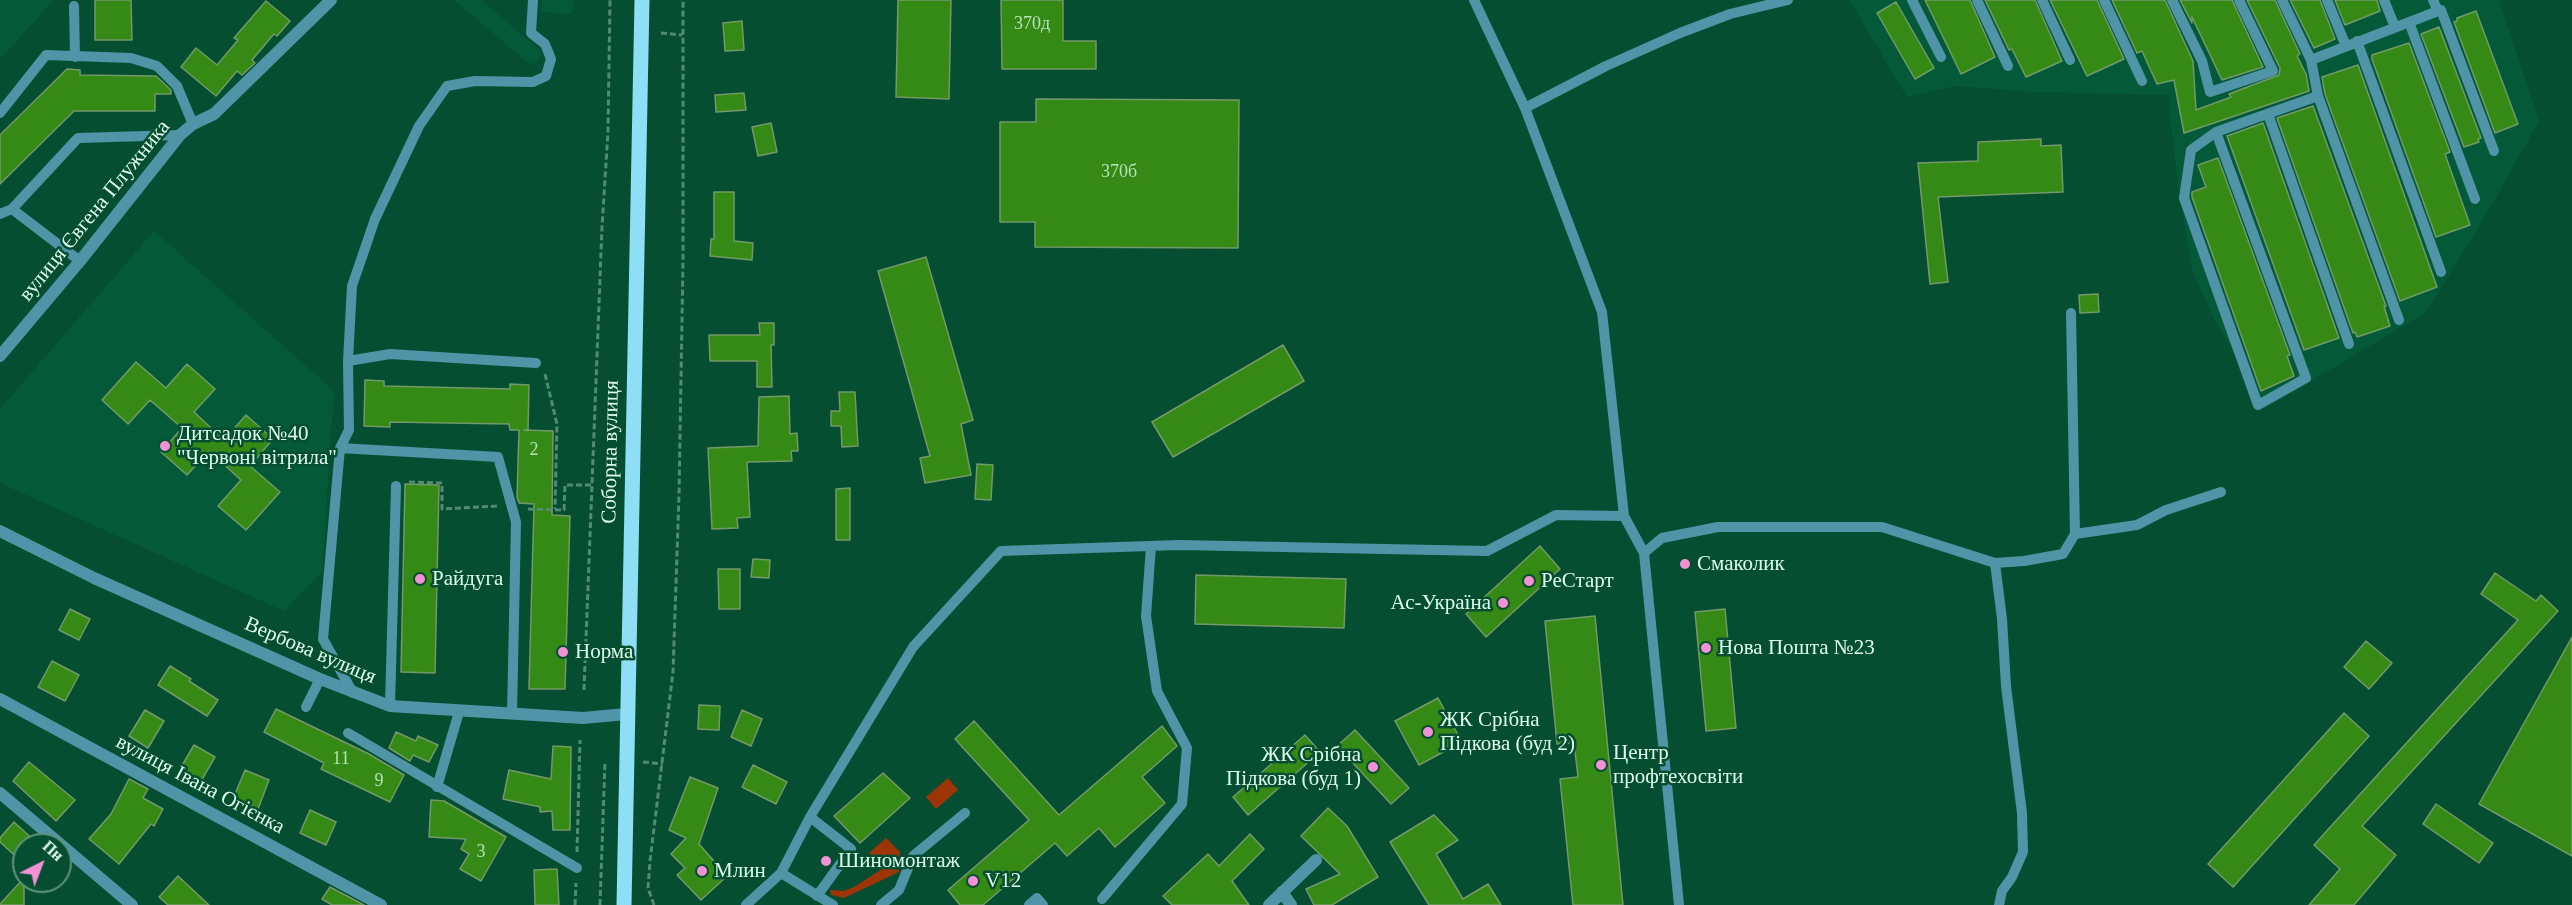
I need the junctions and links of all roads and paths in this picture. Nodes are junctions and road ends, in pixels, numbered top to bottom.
1 (331, 0) edge
2 (532, 0) edge
3 (610, 0) edge
4 (642, 0) edge
5 (683, 0) edge
6 (1474, 0) edge
7 (1788, 0) edge
8 (1912, 0) edge
9 (1977, 0) edge
10 (2042, 0) edge
11 (2104, 0) edge
12 (2172, 0) edge
13 (2239, 0) edge
14 (2282, 0) edge
15 (2327, 0) edge
16 (2384, 0) edge
17 (2433, 0) edge
18 (74, 6) dead end
19 (2438, 11) junction
20 (2409, 22) junction
21 (2395, 27) junction
22 (661, 33) dead end
23 (682, 35) junction
24 (2357, 41) junction
25 (2346, 45) junction
26 (75, 57) junction
27 (1941, 57) dead end
28 (2070, 60) dead end
29 (2311, 60) junction
30 (2008, 66) dead end
31 (2142, 81) dead end
32 (2318, 96) junction
33 (1525, 108) junction
34 (0, 113) edge
35 (2268, 114) junction
36 (193, 124) junction
37 (2216, 132) junction
38 (180, 135) junction
39 (2494, 151) dead end
40 (2475, 199) dead end
41 (12, 209) junction
42 (0, 214) edge
43 (80, 261) junction
44 (2441, 272) dead end
45 (2071, 313) dead end
46 (2399, 320) dead end
47 (2349, 344) dead end
48 (0, 356) edge
49 (348, 361) junction
50 (536, 363) joint
51 (340, 448) junction
52 (593, 485) junction
53 (396, 486) joint
54 (2220, 492) dead end
55 (512, 509) junction
56 (533, 509) dead end
57 (555, 509) junction
58 (1624, 516) junction
59 (0, 531) edge
60 (2075, 534) junction
61 (1151, 546) junction
62 (1644, 553) junction
63 (1995, 563) junction
64 (320, 679) junction
65 (584, 690) dead end
66 (353, 693) junction
67 (0, 699) edge
68 (390, 706) junction
69 (306, 707) dead end
70 (459, 712) junction
71 (512, 714) junction
72 (626, 714) junction
73 (348, 733) dead end
74 (580, 740) dead end
75 (605, 761) dead end
76 (643, 762) dead end
77 (663, 764) junction
78 (437, 787) junction
79 (0, 793) edge
80 (965, 813) dead end
81 (810, 817) junction
82 (1316, 860) dead end
83 (577, 868) junction
84 (782, 873) junction
85 (1282, 891) junction
86 (818, 896) junction
87 (1102, 899) dead end
88 (132, 905) edge
89 (381, 905) edge
90 (575, 905) edge
91 (600, 905) edge
92 (624, 905) edge
93 (654, 905) edge
94 (746, 905) edge
95 (833, 905) edge
96 (880, 905) edge
97 (1029, 905) edge
98 (1043, 905) edge
99 (1269, 905) edge
100 (1291, 905) edge
101 (1679, 905) edge
102 (1999, 905) edge

1 - 36 street, вулиця Євгена Плужника
2 - 49 lane
3 - 52 path
4 - 72 main road, Соборна вулиця
5 - 23 path
6 - 33 lane
7 - 33 lane
8 - 27 lane
9 - 30 lane
10 - 28 lane
11 - 31 lane
12 - 13 lane
14 - 29 lane
15 - 25 lane
16 - 21 lane
17 - 19 lane
18 - 26 lane
19 - 20 lane
19 - 39 lane
20 - 21 lane
20 - 40 lane
21 - 24 lane
22 - 23 path
23 - 77 path
24 - 25 lane
24 - 44 lane
25 - 29 lane
26 - 34 lane
26 - 36 lane
29 - 32 lane
32 - 35 lane
32 - 46 lane
33 - 58 lane
35 - 37 lane
35 - 47 lane
36 - 38 street, вулиця Євгена Плужника
37 - 37 lane
38 - 41 lane
38 - 43 street, вулиця Євгена Плужника
41 - 42 lane
41 - 43 lane
43 - 48 street, вулиця Євгена Плужника
45 - 60 lane
49 - 50 lane
49 - 51 lane
50 - 57 path
51 - 55 lane
51 - 66 lane
52 - 57 path
52 - 65 path
53 - 55 path
53 - 68 lane
54 - 60 lane
55 - 71 lane
56 - 57 path
58 - 61 lane
58 - 62 lane
59 - 64 street, Вербова вулиця
60 - 63 lane
61 - 81 lane
61 - 87 lane
62 - 63 lane
62 - 101 lane
63 - 102 lane
64 - 66 street, Вербова вулиця
64 - 69 lane
66 - 68 street, Вербова вулиця
67 - 89 street, вулиця Івана Огієнка
68 - 70 street, Вербова вулиця
70 - 71 street, Вербова вулиця
70 - 78 lane
71 - 72 street, Вербова вулиця
72 - 92 main road, Соборна вулиця
73 - 78 lane
74 - 83 path
75 - 91 path
76 - 77 path
77 - 93 path
78 - 83 lane
79 - 88 street
80 - 96 lane
81 - 84 lane
81 - 86 lane
82 - 85 street
83 - 90 path
84 - 86 lane
84 - 94 lane
85 - 99 street
85 - 100 street
86 - 95 lane
97 - 98 lane

